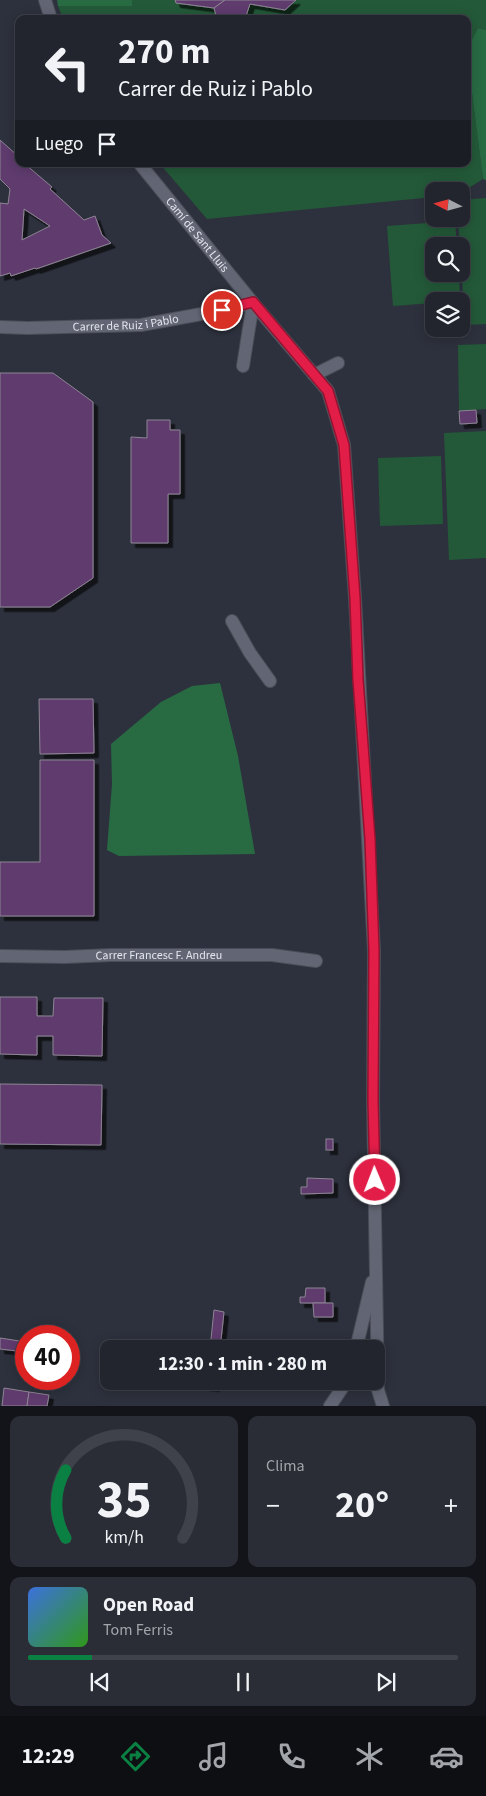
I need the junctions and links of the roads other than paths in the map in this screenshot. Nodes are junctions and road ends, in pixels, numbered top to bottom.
1 (45, 0) edge
2 (50, 15) edge
3 (142, 167) edge
4 (253, 302) junction
5 (0, 327) edge
6 (338, 363) dead end
7 (243, 366) dead end
8 (314, 375) junction
9 (232, 621) dead end
10 (270, 681) dead end
11 (0, 956) edge
12 (316, 961) dead end
13 (377, 1260) junction
14 (358, 1340) edge
15 (341, 1390) edge
16 (330, 1406) edge
17 (382, 1406) edge

1 - 2 street
3 - 4 street, Camí de Sant Lluis
4 - 5 street, Carrer de Ruiz i Pablo
4 - 7 street
4 - 8 street
6 - 8 street
8 - 13 street
9 - 10 street
11 - 12 street, Carrer Francesc F. Andreu
13 - 14 street
13 - 17 street
15 - 16 street

